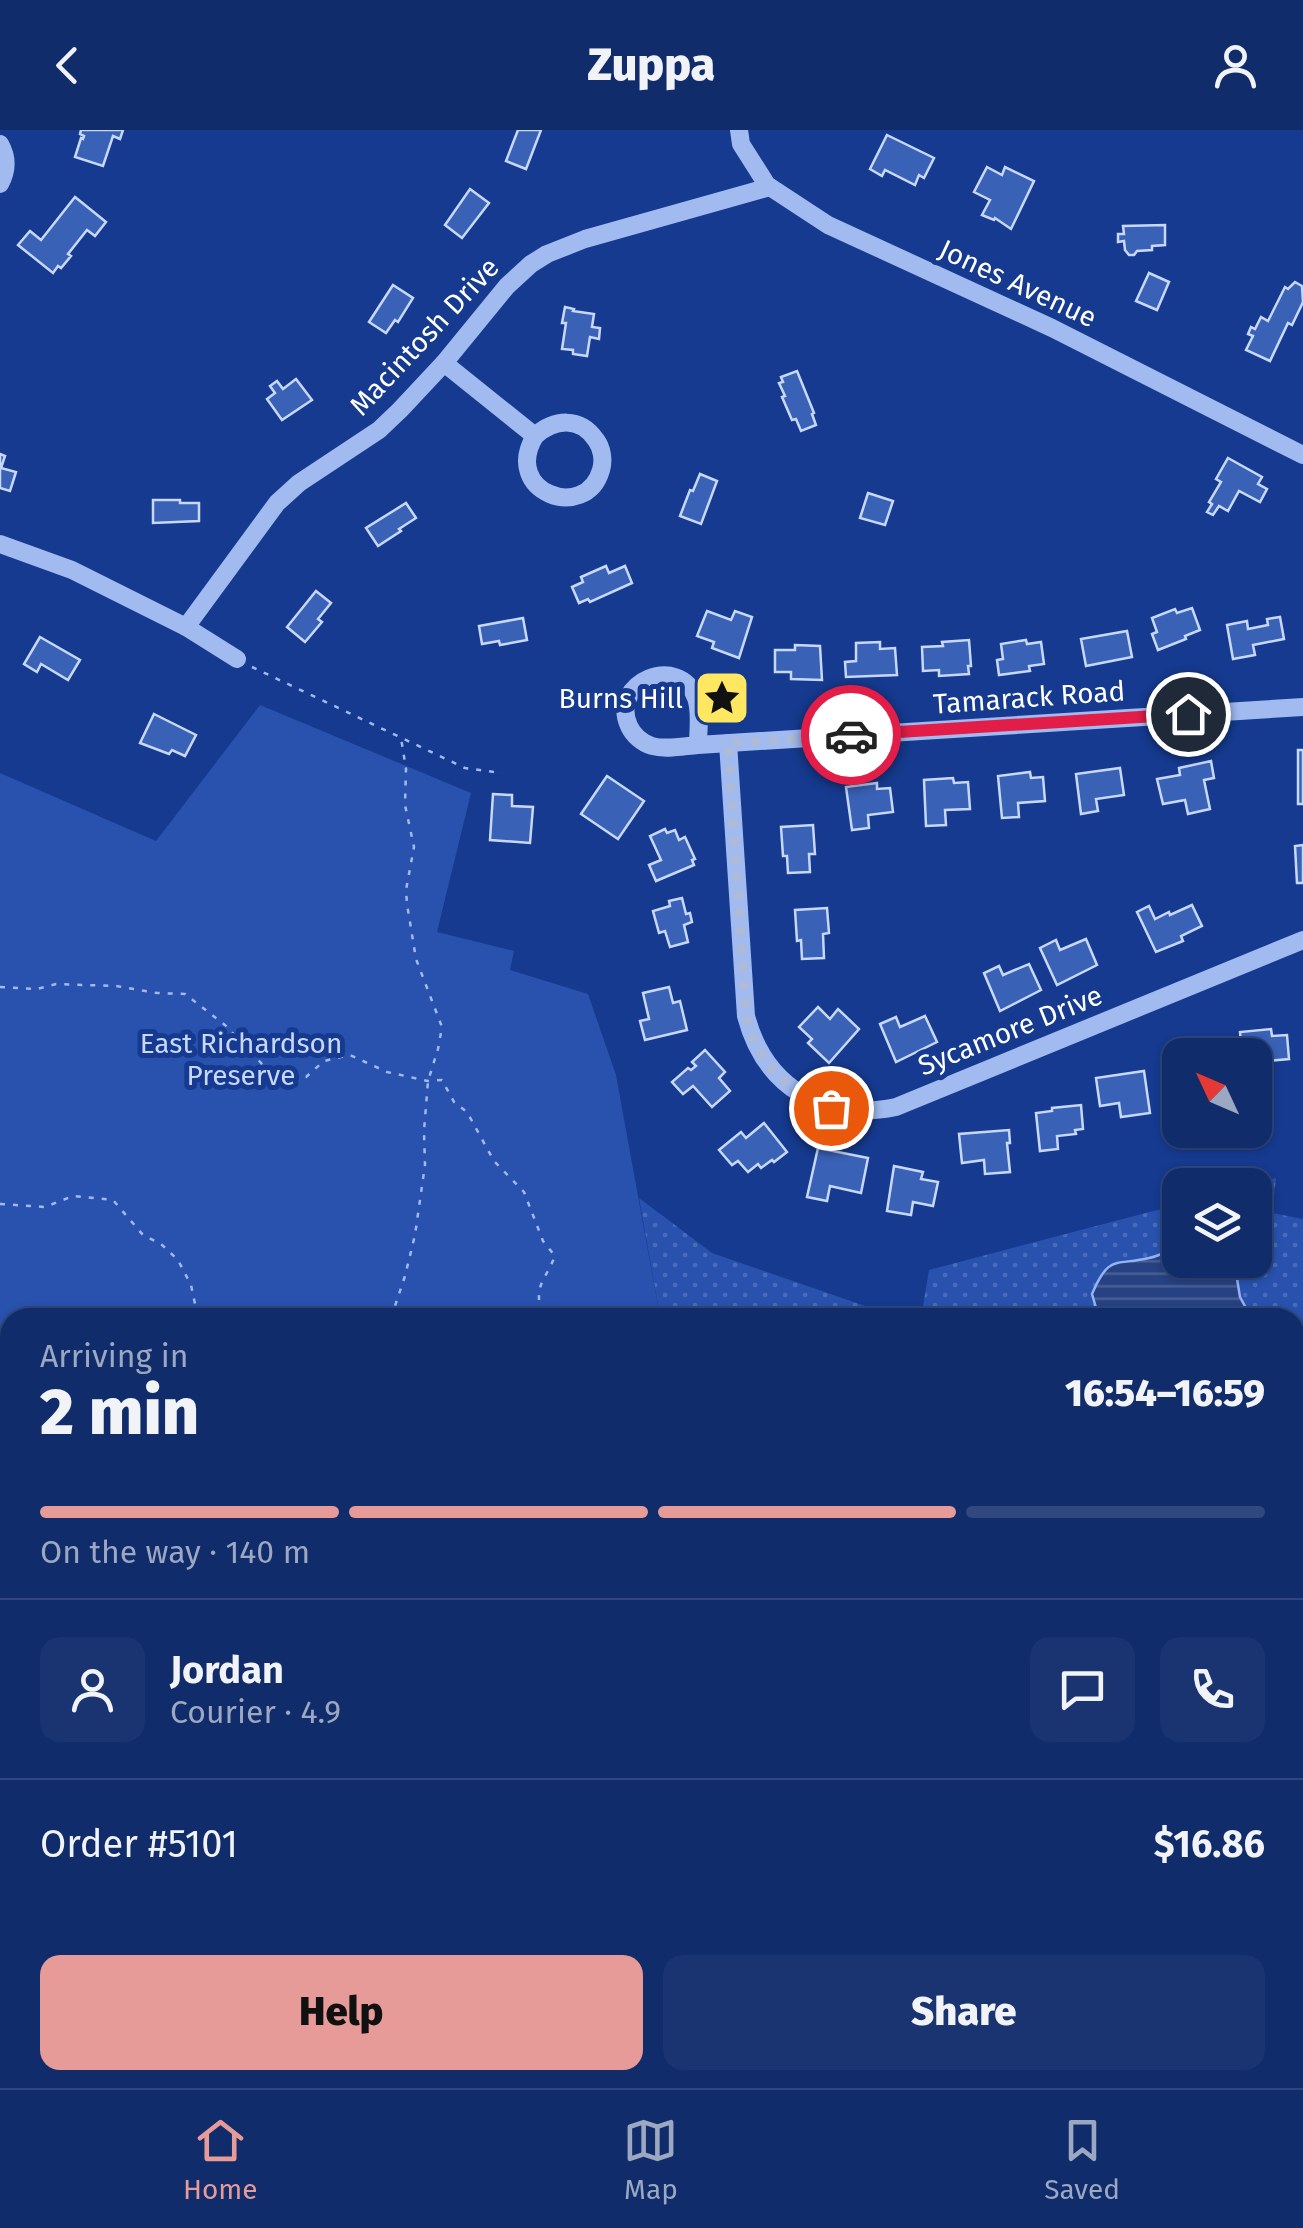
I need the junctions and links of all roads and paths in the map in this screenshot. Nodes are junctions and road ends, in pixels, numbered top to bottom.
1 (739, 130) edge
2 (0, 144) edge
3 (0, 184) edge
4 (770, 187) junction
5 (444, 363) junction
6 (535, 436) junction
7 (1303, 456) edge
8 (0, 544) edge
9 (186, 627) junction
10 (237, 659) joint
11 (1303, 707) edge
12 (401, 738) junction
13 (728, 743) junction
14 (698, 745) junction
15 (502, 772) dead end
16 (1303, 940) edge
17 (0, 988) edge
18 (428, 1081) junction
19 (0, 1204) edge
20 (196, 1308) edge
21 (394, 1308) edge
22 (540, 1308) edge

1 - 4 street, Jones Avenue
2 - 3 street
4 - 5 street, Macintosh Drive
4 - 7 street, Jones Avenue
5 - 6 street
5 - 9 street, Macintosh Drive
6 - 6 street
8 - 9 street
9 - 10 street
10 - 12 path
11 - 13 street, Tamarack Road
12 - 15 path
12 - 18 path
13 - 14 street, Tamarack Road
13 - 16 street, Sycamore Drive
14 - 14 street, Tamarack Road
17 - 18 path
18 - 21 path
18 - 22 path
19 - 20 path

